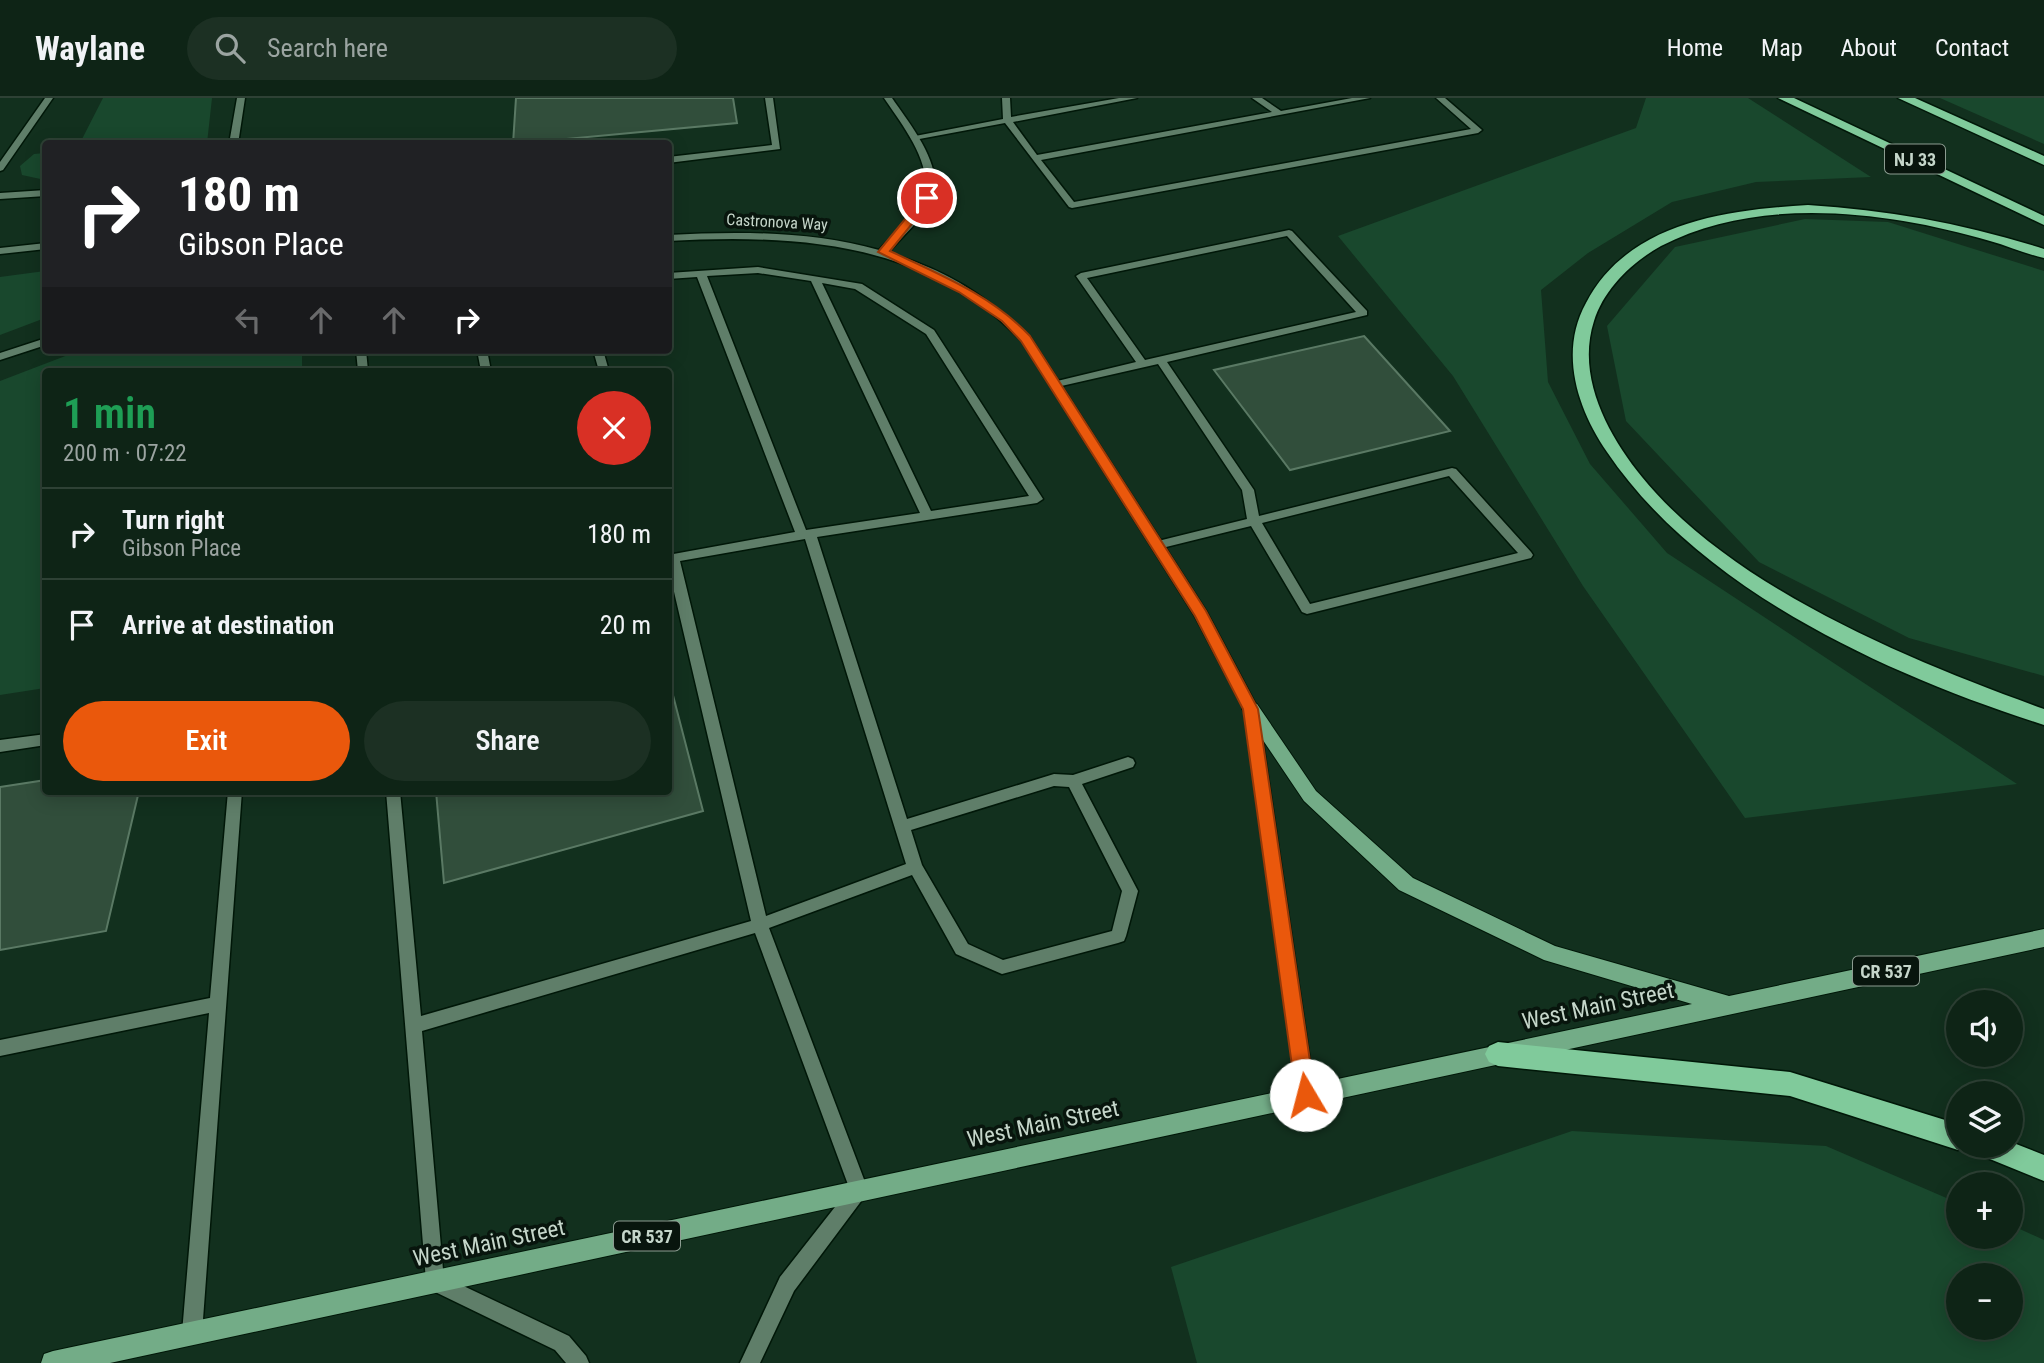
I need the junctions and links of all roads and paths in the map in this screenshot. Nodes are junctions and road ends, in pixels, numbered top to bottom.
1 (48, 98) edge
2 (241, 98) edge
3 (769, 98) edge
4 (888, 98) edge
5 (1006, 98) edge
6 (1133, 98) edge
7 (1256, 98) edge
8 (1366, 98) edge
9 (1440, 98) edge
10 (1784, 98) edge
11 (1904, 98) edge
12 (1280, 114) junction
13 (1007, 120) junction
14 (914, 137) junction
15 (234, 140) edge
16 (15, 147) junction
17 (0, 149) edge
18 (1035, 158) junction
19 (672, 160) edge
20 (2044, 161) edge
21 (0, 168) edge
22 (42, 193) edge
23 (0, 197) edge
24 (2044, 221) edge
25 (672, 238) edge
26 (42, 246) edge
27 (0, 251) edge
28 (883, 252) junction
29 (2044, 254) edge
30 (701, 274) junction
31 (672, 276) edge
32 (814, 278) junction
33 (42, 342) edge
34 (0, 357) edge
35 (1161, 360) junction
36 (1142, 363) junction
37 (1057, 384) junction
38 (927, 516) junction
39 (1253, 519) junction
40 (806, 535) junction
41 (1158, 545) junction
42 (672, 558) edge
43 (672, 562) edge
44 (1251, 709) junction
45 (2044, 717) edge
46 (42, 740) edge
47 (0, 746) edge
48 (1128, 763) dead end
49 (1073, 781) junction
50 (234, 795) edge
51 (393, 795) edge
52 (902, 827) junction
53 (915, 867) junction
54 (760, 925) junction
55 (2044, 938) edge
56 (218, 1004) junction
57 (1728, 1005) junction
58 (414, 1026) junction
59 (0, 1048) edge
60 (1498, 1054) junction
61 (1306, 1095) junction
62 (1946, 1133) edge
63 (2019, 1158) edge
64 (2044, 1168) edge
65 (859, 1191) junction
66 (435, 1282) junction
67 (192, 1333) junction
68 (53, 1363) edge
69 (579, 1363) edge
70 (750, 1363) edge

1 - 16 street
2 - 15 street
3 - 19 street
4 - 14 street
5 - 13 street
6 - 13 street
7 - 12 street
8 - 12 street
9 - 18 street
10 - 24 highway, NJ 33
11 - 20 highway, NJ 33
12 - 18 street
13 - 14 street
13 - 18 street
14 - 28 street
16 - 17 street
16 - 21 street
22 - 23 street
25 - 28 street, Castronova Way
26 - 27 street
28 - 37 street, Castronova Way
29 - 45 highway
30 - 31 street
30 - 32 street
30 - 40 street
32 - 38 street
32 - 38 street
33 - 34 street
35 - 36 street
35 - 36 street
35 - 39 street
36 - 37 street
37 - 41 street, Castronova Way
38 - 40 street
39 - 39 street
39 - 41 street
40 - 42 street
40 - 52 street
41 - 44 street, Castronova Way
43 - 54 street
44 - 57 main road
44 - 61 street, Castronova Way
46 - 47 street
48 - 49 street
49 - 52 street
49 - 53 street
50 - 56 street
51 - 58 street
52 - 53 street
53 - 54 street
54 - 58 street
54 - 65 street
55 - 57 main road, West Main Street / CR 537
56 - 59 street
56 - 67 street
57 - 60 main road, West Main Street / CR 537
58 - 66 street
60 - 61 main road, West Main Street / CR 537
60 - 62 highway
61 - 65 main road, West Main Street / CR 537
63 - 64 highway
65 - 66 main road, West Main Street / CR 537
65 - 70 street
66 - 67 main road, West Main Street / CR 537
66 - 69 street
67 - 68 main road, West Main Street / CR 537

